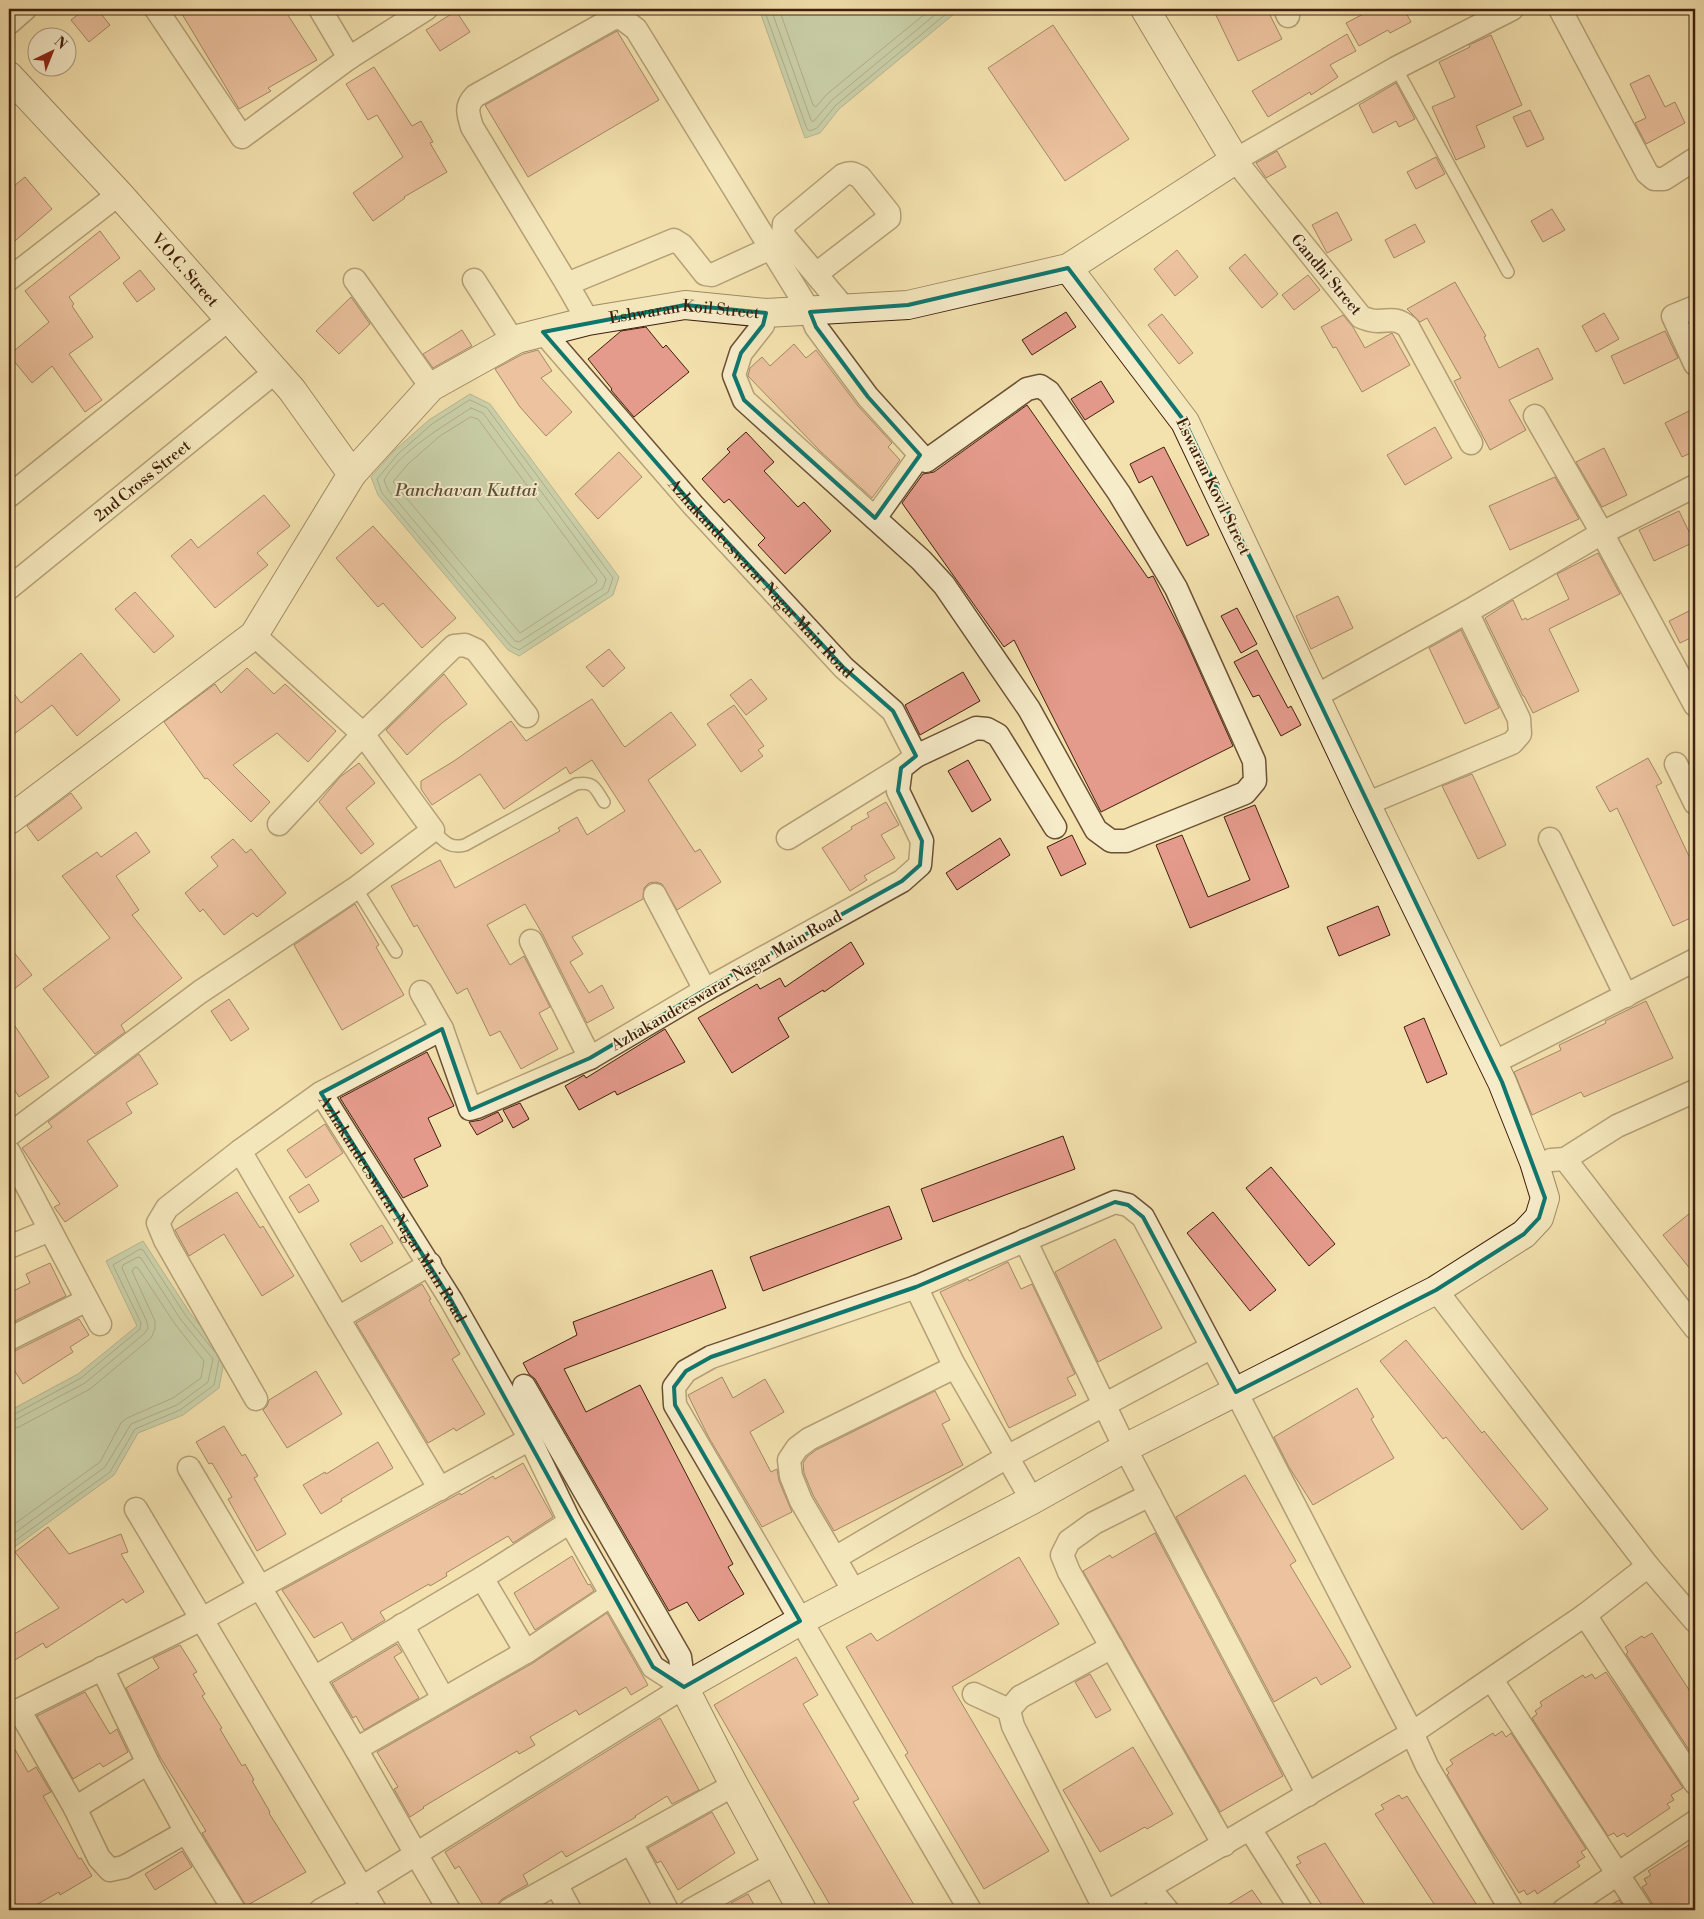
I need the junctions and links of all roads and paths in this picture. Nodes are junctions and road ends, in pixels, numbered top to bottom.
1 (25, 9) edge
2 (156, 9) edge
3 (320, 9) edge
4 (426, 9) edge
5 (1145, 9) edge
6 (1512, 9) edge
7 (1560, 9) edge
8 (9, 23) edge
9 (349, 58) junction
10 (1396, 68) junction
11 (9, 76) edge
12 (1695, 159) edge
13 (1235, 160) junction
14 (119, 194) junction
15 (771, 248) junction
16 (1068, 268) junction
17 (1508, 272) dead end
18 (816, 274) junction
19 (9, 279) edge
20 (355, 280) dead end
21 (474, 280) dead end
22 (567, 284) junction
23 (1695, 307) edge
24 (845, 309) junction
25 (810, 312) junction
26 (766, 313) junction
27 (229, 320) junction
28 (588, 321) junction
29 (543, 332) junction
30 (513, 341) junction
31 (1695, 364) edge
32 (275, 372) junction
33 (431, 387) junction
34 (1535, 416) dead end
35 (1471, 443) dead end
36 (920, 455) junction
37 (352, 474) junction
38 (1695, 486) edge
39 (9, 496) edge
40 (875, 518) junction
41 (1602, 533) junction
42 (9, 588) edge
43 (1467, 612) junction
44 (254, 635) junction
45 (1316, 696) junction
46 (1695, 705) edge
47 (527, 716) dead end
48 (362, 734) junction
49 (908, 762) junction
50 (1676, 764) dead end
51 (604, 802) dead end
52 (1695, 803) edge
53 (1366, 804) junction
54 (9, 820) edge
55 (278, 824) dead end
56 (1055, 828) dead end
57 (433, 830) junction
58 (788, 838) dead end
59 (1550, 839) dead end
60 (356, 888) junction
61 (654, 895) dead end
62 (531, 941) dead end
63 (396, 952) dead end
64 (1695, 960) edge
65 (705, 990) junction
66 (421, 992) dead end
67 (1626, 996) junction
68 (442, 1029) junction
69 (590, 1058) junction
70 (1493, 1063) junction
71 (1695, 1091) edge
72 (321, 1093) junction
73 (9, 1135) edge
74 (240, 1151) junction
75 (9, 1152) edge
76 (1565, 1159) junction
77 (1534, 1162) junction
78 (50, 1230) junction
79 (1025, 1240) junction
80 (9, 1247) edge
81 (430, 1264) junction
82 (916, 1287) junction
83 (1436, 1290) junction
84 (87, 1300) junction
85 (338, 1318) junction
86 (100, 1324) dead end
87 (1695, 1328) edge
88 (9, 1339) edge
89 (1212, 1347) junction
90 (955, 1367) junction
91 (524, 1386) dead end
92 (1236, 1392) junction
93 (256, 1399) dead end
94 (1104, 1404) junction
95 (530, 1440) junction
96 (1125, 1448) junction
97 (1007, 1457) junction
98 (189, 1468) dead end
99 (440, 1489) junction
100 (1150, 1495) junction
101 (1032, 1500) junction
102 (136, 1510) dead end
103 (570, 1522) junction
104 (835, 1558) junction
105 (1648, 1566) junction
106 (482, 1578) junction
107 (261, 1587) junction
108 (855, 1593) junction
109 (611, 1595) junction
110 (1585, 1615) junction
111 (202, 1619) junction
112 (1695, 1621) edge
113 (800, 1622) junction
114 (402, 1625) junction
115 (1112, 1647) junction
116 (526, 1652) junction
117 (102, 1668) junction
118 (314, 1678) junction
119 (1492, 1680) junction
120 (684, 1687) junction
121 (974, 1694) dead end
122 (443, 1698) junction
123 (1009, 1710) junction
124 (14, 1713) edge
125 (1412, 1733) junction
126 (356, 1748) junction
127 (148, 1763) junction
128 (1695, 1783) edge
129 (734, 1785) junction
130 (1308, 1795) junction
131 (75, 1808) junction
132 (1695, 1822) edge
133 (1250, 1829) junction
134 (186, 1832) junction
135 (631, 1843) junction
136 (1224, 1844) junction
137 (416, 1854) junction
138 (776, 1863) junction
139 (1617, 1874) junction
140 (556, 1884) junction
141 (363, 1888) junction
142 (1149, 1888) junction
143 (234, 1910) edge
144 (321, 1910) edge
145 (375, 1910) edge
146 (449, 1910) edge
147 (510, 1910) edge
148 (570, 1910) edge
149 (666, 1910) edge
150 (691, 1910) edge
151 (802, 1910) edge
152 (970, 1910) edge
153 (1106, 1910) edge
154 (1111, 1910) edge
155 (1167, 1910) edge
156 (1300, 1910) edge
157 (1511, 1910) edge
158 (1564, 1910) edge
159 (1641, 1910) edge

1 - 8 street
2 - 9 street
3 - 9 street
4 - 9 street
5 - 13 street
6 - 10 street
7 - 12 street
10 - 13 street
10 - 17 lane
11 - 14 street, V.O.C. Street
13 - 16 street, Eshwaran Koil Street
13 - 35 street, Gandhi Street
14 - 19 street
14 - 27 street, V.O.C. Street
15 - 22 street
15 - 22 street
15 - 25 street
16 - 24 street, Eshwaran Koil Street
16 - 45 street, Eswaran Kovil Street
18 - 18 street
18 - 24 street
20 - 33 street
21 - 30 street
22 - 28 street
23 - 31 street
24 - 25 street, Eshwaran Koil Street
25 - 26 street, Eshwaran Koil Street
25 - 36 street
26 - 28 street, Eshwaran Koil Street
26 - 40 street
27 - 32 street, V.O.C. Street
27 - 39 street
28 - 29 street, Eshwaran Koil Street
29 - 30 street, Eshwaran Koil Street
29 - 49 street, Azhakandeeswarar Nagar Main Road
30 - 33 street, Eshwaran Koil Street
32 - 37 street, V.O.C. Street
32 - 42 street, 2nd Cross Street
33 - 37 street, Eshwaran Koil Street
34 - 41 street
36 - 40 street
36 - 40 street
37 - 44 street, Eshwaran Koil Street
38 - 41 street
41 - 43 street
41 - 46 street
43 - 45 street
43 - 53 street
44 - 48 street
44 - 54 street
45 - 53 street, Eswaran Kovil Street
47 - 48 street
48 - 55 street
48 - 57 street
49 - 56 street
49 - 58 street
49 - 65 street, Azhakandeeswarar Nagar Main Road
50 - 52 street
51 - 57 lane
53 - 70 street, Eswaran Kovil Street
57 - 60 street
59 - 67 street
60 - 63 lane
60 - 73 street
61 - 65 street
62 - 69 street
64 - 67 street
65 - 69 street, Azhakandeeswarar Nagar Main Road
66 - 68 street
67 - 70 street
68 - 69 street, Azhakandeeswarar Nagar Main Road
68 - 72 street, Azhakandeeswarar Nagar Main Road
70 - 77 street, Eswaran Kovil Street
71 - 76 street
72 - 74 street
72 - 81 street, Azhakandeeswarar Nagar Main Road
74 - 85 street
74 - 93 street
75 - 78 street
76 - 77 street
76 - 87 street
77 - 83 street, Eswaran Kovil Street
78 - 80 street
78 - 84 street
79 - 82 street
79 - 89 street
79 - 94 street
81 - 85 street
81 - 95 street, Azhakandeeswarar Nagar Main Road
82 - 90 street
82 - 113 street
83 - 92 street, Eswaran Kovil Street
83 - 105 street
84 - 86 street
84 - 88 street
85 - 99 street
89 - 92 street
89 - 94 street
90 - 97 street
90 - 104 street
91 - 120 street
92 - 96 street, Eswaran Kovil Street
92 - 125 street
94 - 96 street
94 - 97 street
95 - 99 street
95 - 103 street, Azhakandeeswarar Nagar Main Road
96 - 100 street
96 - 101 street, Eswaran Kovil Street
97 - 101 street
97 - 104 street
98 - 107 street
99 - 107 street
100 - 115 street
100 - 130 street
101 - 108 street, Eswaran Kovil Street
102 - 111 street
103 - 106 street
103 - 109 street, Azhakandeeswarar Nagar Main Road
104 - 108 street
105 - 110 street
105 - 112 street
106 - 114 street
106 - 116 street
107 - 111 street
107 - 118 street
108 - 113 street, Eswaran Kovil Street
109 - 116 street
109 - 120 street, Azhakandeeswarar Nagar Main Road
110 - 119 street
110 - 128 street
111 - 117 street
111 - 141 street
113 - 120 street, Eswaran Kovil Street
113 - 152 street
114 - 118 street
114 - 122 street
115 - 123 street
115 - 136 street
116 - 122 street
117 - 124 street
117 - 127 street
118 - 126 street
119 - 125 street
119 - 139 street
120 - 129 street
120 - 137 street
121 - 123 street
122 - 126 street
123 - 153 street
124 - 131 street
125 - 130 street
125 - 157 street
126 - 137 street
127 - 131 street
127 - 134 street
129 - 135 street
129 - 138 street
130 - 133 street
131 - 134 street
132 - 139 street
133 - 136 street
133 - 156 street
134 - 143 street
135 - 140 street
135 - 149 street
136 - 142 street
137 - 141 street
137 - 146 street
138 - 150 street
138 - 151 street
139 - 158 street
139 - 159 street
140 - 147 street
140 - 148 street
141 - 144 street
141 - 145 street
142 - 154 street
142 - 155 street

